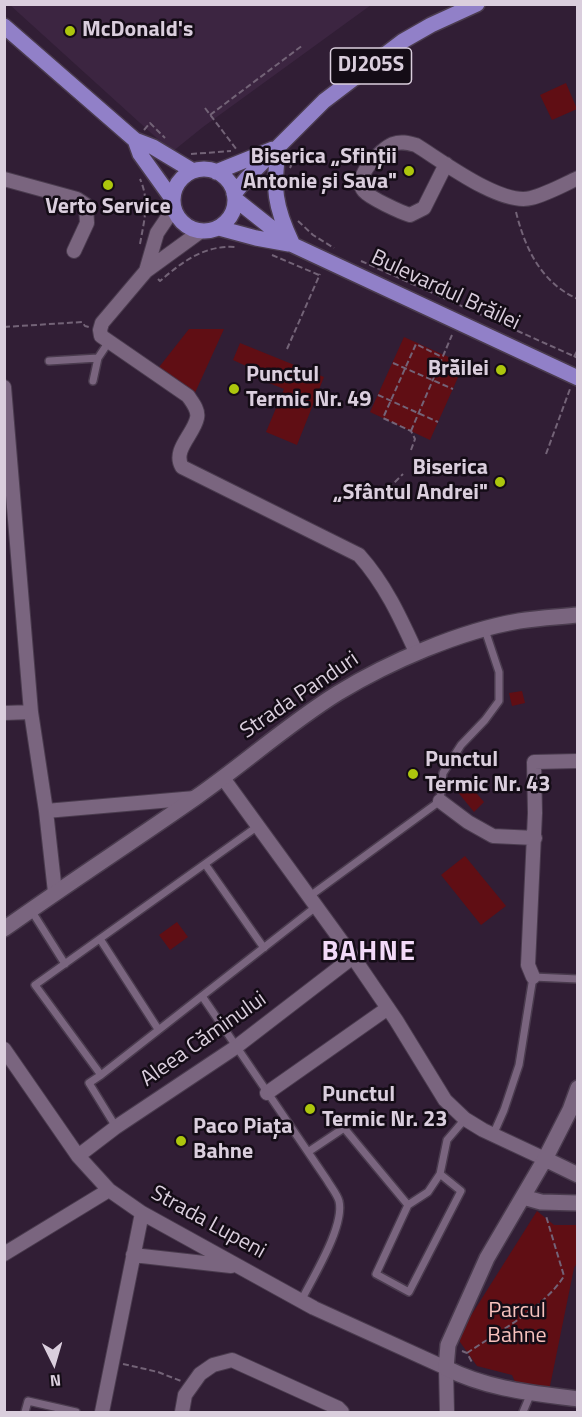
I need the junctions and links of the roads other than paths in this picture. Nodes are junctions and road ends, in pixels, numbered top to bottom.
1 (477, 4) edge
2 (4, 26) edge
3 (135, 140) junction
4 (279, 148) junction
5 (446, 164) junction
6 (193, 171) junction
7 (216, 172) junction
8 (578, 178) edge
9 (4, 179) edge
10 (234, 197) junction
11 (173, 204) junction
12 (219, 228) junction
13 (201, 231) junction
14 (293, 245) junction
15 (74, 251) dead end
16 (146, 271) junction
17 (108, 343) junction
18 (98, 358) junction
19 (49, 361) dead end
20 (576, 377) edge
21 (93, 381) dead end
22 (4, 387) edge
23 (578, 615) edge
24 (485, 630) junction
25 (416, 652) junction
26 (4, 712) edge
27 (32, 712) junction
28 (578, 761) edge
29 (223, 778) junction
30 (195, 798) junction
31 (440, 801) junction
32 (46, 811) junction
33 (258, 826) junction
34 (535, 838) junction
35 (205, 864) junction
36 (55, 892) junction
37 (313, 901) junction
38 (31, 910) junction
39 (4, 929) edge
40 (100, 939) junction
41 (264, 948) junction
42 (353, 957) junction
43 (65, 964) junction
44 (533, 977) junction
45 (578, 979) edge
46 (202, 996) junction
47 (388, 1008) junction
48 (158, 1029) junction
49 (236, 1047) junction
50 (4, 1049) edge
51 (101, 1075) junction
52 (578, 1088) edge
53 (267, 1093) junction
54 (465, 1119) junction
55 (116, 1127) junction
56 (493, 1135) junction
57 (308, 1152) junction
58 (78, 1156) junction
59 (545, 1159) junction
60 (440, 1174) junction
61 (578, 1175) edge
62 (109, 1190) junction
63 (523, 1197) junction
64 (578, 1203) edge
65 (408, 1205) junction
66 (142, 1213) junction
67 (4, 1254) edge
68 (133, 1255) junction
69 (239, 1266) junction
70 (301, 1301) junction
71 (446, 1368) junction
72 (531, 1393) junction
73 (578, 1399) edge
74 (25, 1413) edge
75 (76, 1413) edge
76 (102, 1413) edge
77 (182, 1413) edge
78 (342, 1413) edge
79 (447, 1413) edge
80 (523, 1413) edge

1 - 4 main road, DJ205S
2 - 3 main road
3 - 6 main road
3 - 11 main road
4 - 7 main road
4 - 10 main road
4 - 14 main road
5 - 5 street
5 - 8 street
6 - 7 main road
6 - 11 main road
7 - 10 main road
9 - 15 street
10 - 12 main road
10 - 14 main road, Bulevardul Brăilei
11 - 13 main road
11 - 16 street
12 - 13 main road
12 - 14 main road, Bulevardul Brăilei
13 - 16 street
14 - 20 main road, Bulevardul Brăilei
16 - 17 street
17 - 18 lane
17 - 25 street
18 - 19 lane
18 - 21 lane
22 - 27 street
23 - 24 street, Strada Panduri
24 - 25 street, Strada Panduri
24 - 31 lane
25 - 29 street, Strada Panduri
26 - 27 street
27 - 32 street
28 - 34 street
29 - 30 street, Strada Panduri
29 - 33 street
30 - 32 street
30 - 36 street, Strada Panduri
31 - 34 street
31 - 37 lane
32 - 36 street
33 - 35 lane
33 - 37 street
34 - 44 street
35 - 40 lane
35 - 41 lane
36 - 38 street, Strada Panduri
37 - 41 lane
37 - 42 street
38 - 39 street, Strada Panduri
38 - 43 lane
40 - 43 lane
40 - 48 lane
41 - 46 lane
42 - 47 street
42 - 49 street, Aleea Căminului
43 - 51 lane
44 - 45 lane
44 - 56 lane
46 - 48 lane
46 - 49 lane
47 - 53 street
47 - 54 street
48 - 51 lane
49 - 53 lane
49 - 55 street, Aleea Căminului
50 - 58 street, Strada Lupeni
51 - 55 lane
52 - 59 street
53 - 57 lane
54 - 56 street
54 - 60 lane
55 - 58 street, Aleea Căminului
56 - 59 street
57 - 65 lane
57 - 70 lane
58 - 62 street, Strada Lupeni
59 - 61 street
59 - 63 street
60 - 65 lane
60 - 65 lane
62 - 66 street, Strada Lupeni
62 - 67 street
63 - 64 street
63 - 71 street
66 - 68 street
66 - 69 street, Strada Lupeni
68 - 69 street
68 - 76 street
69 - 70 street, Strada Lupeni
70 - 71 street, Strada Lupeni
71 - 72 street, Strada Lupeni
71 - 79 street
72 - 73 street, Strada Lupeni
72 - 80 lane
74 - 75 lane
77 - 78 street

